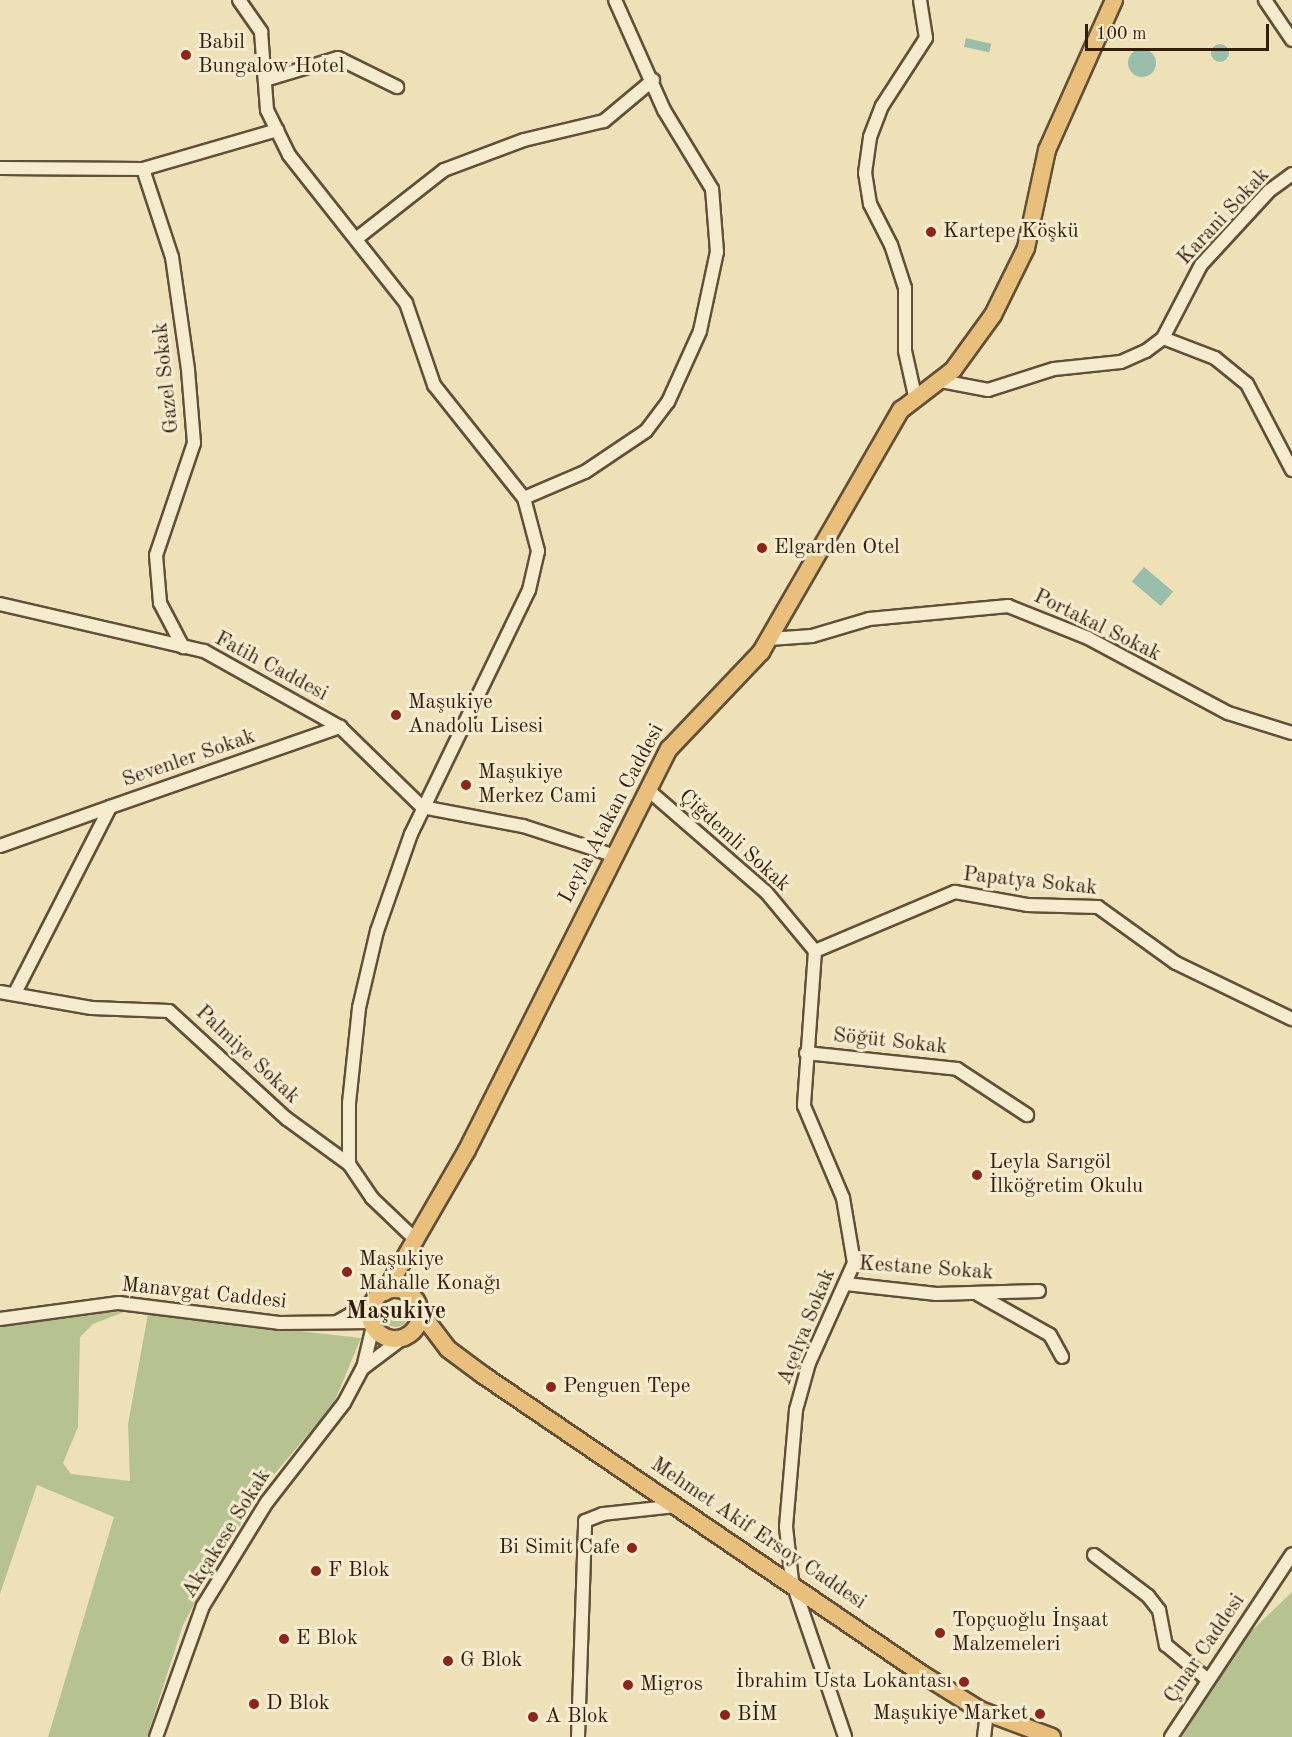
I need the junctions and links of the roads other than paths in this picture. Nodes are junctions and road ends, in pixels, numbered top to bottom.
1 (239, 0) edge
2 (615, 0) edge
3 (920, 0) edge
4 (1114, 0) edge
5 (1265, 0) edge
6 (1281, 0) edge
7 (1274, 12) junction
8 (1292, 40) edge
9 (265, 80) junction
10 (653, 80) junction
11 (397, 87) dead end
12 (277, 129) junction
13 (0, 168) edge
14 (143, 169) junction
15 (1292, 174) edge
16 (356, 239) junction
17 (1163, 338) junction
18 (941, 381) junction
19 (915, 396) junction
20 (1292, 470) edge
21 (524, 498) junction
22 (0, 604) edge
23 (769, 639) junction
24 (183, 647) junction
25 (340, 727) junction
26 (1292, 733) edge
27 (647, 789) junction
28 (110, 807) junction
29 (422, 807) junction
30 (0, 846) edge
31 (612, 855) junction
32 (815, 951) junction
33 (16, 991) junction
34 (0, 992) edge
35 (1292, 1019) edge
36 (806, 1053) junction
37 (1027, 1115) dead end
38 (349, 1164) junction
39 (417, 1241) junction
40 (846, 1284) junction
41 (1039, 1291) dead end
42 (410, 1294) junction
43 (978, 1295) junction
44 (380, 1296) junction
45 (420, 1312) junction
46 (0, 1319) edge
47 (334, 1324) junction
48 (373, 1324) junction
49 (406, 1336) junction
50 (448, 1349) junction
51 (1062, 1357) dead end
52 (363, 1368) junction
53 (678, 1506) junction
54 (1292, 1554) edge
55 (1094, 1555) dead end
56 (792, 1581) junction
57 (1207, 1679) junction
58 (987, 1713) junction
59 (156, 1737) edge
60 (578, 1737) edge
61 (845, 1737) edge
62 (984, 1737) edge
63 (1052, 1737) edge
64 (1171, 1737) edge

1 - 9 street
2 - 10 street
3 - 19 street
4 - 18 main road, Leyla Atakan Caddesi
5 - 7 street
6 - 7 street
7 - 8 street
9 - 11 street
9 - 12 street
10 - 16 street
10 - 21 street
12 - 14 street
12 - 16 street
13 - 14 street
14 - 24 street, Gazel Sokak
15 - 17 street, Karani Sokak
16 - 21 street
17 - 18 street
17 - 20 street
18 - 19 main road, Leyla Atakan Caddesi
19 - 23 main road, Leyla Atakan Caddesi
21 - 29 street
22 - 24 street, Fatih Caddesi
23 - 26 street, Portakal Sokak
23 - 27 main road, Leyla Atakan Caddesi
24 - 25 street, Fatih Caddesi
25 - 28 street, Sevenler Sokak
25 - 29 street, Fatih Caddesi
27 - 31 main road, Leyla Atakan Caddesi
27 - 32 street, Çiğdemli Sokak
28 - 30 street
28 - 33 street, Sevenler Sokak
29 - 31 street
29 - 38 street
31 - 39 main road, Leyla Atakan Caddesi
32 - 35 street, Papatya Sokak
32 - 36 street, Açelya Sokak
33 - 34 street, Palmiye Sokak
33 - 38 street, Palmiye Sokak
36 - 37 street, Söğüt Sokak
36 - 40 street, Açelya Sokak
38 - 39 street
39 - 42 main road
39 - 44 main road
40 - 43 street, Kestane Sokak
40 - 56 street, Açelya Sokak
41 - 43 street, Kestane Sokak
42 - 44 main road
42 - 45 main road
43 - 51 street
44 - 47 street
44 - 48 main road
45 - 49 main road
45 - 50 main road
46 - 47 street, Manavgat Caddesi
47 - 48 street, Manavgat Caddesi
48 - 49 main road
48 - 52 street
49 - 50 main road
49 - 52 street
50 - 53 main road, Mehmet Akif Ersoy Caddesi
52 - 59 street, Akçakese Sokak
53 - 56 main road, Mehmet Akif Ersoy Caddesi
53 - 60 street
54 - 57 street, Çınar Caddesi
55 - 57 street
56 - 58 main road, Mehmet Akif Ersoy Caddesi
56 - 61 street, Açelya Sokak
57 - 64 street, Çınar Caddesi
58 - 62 street
58 - 63 main road, Mehmet Akif Ersoy Caddesi

